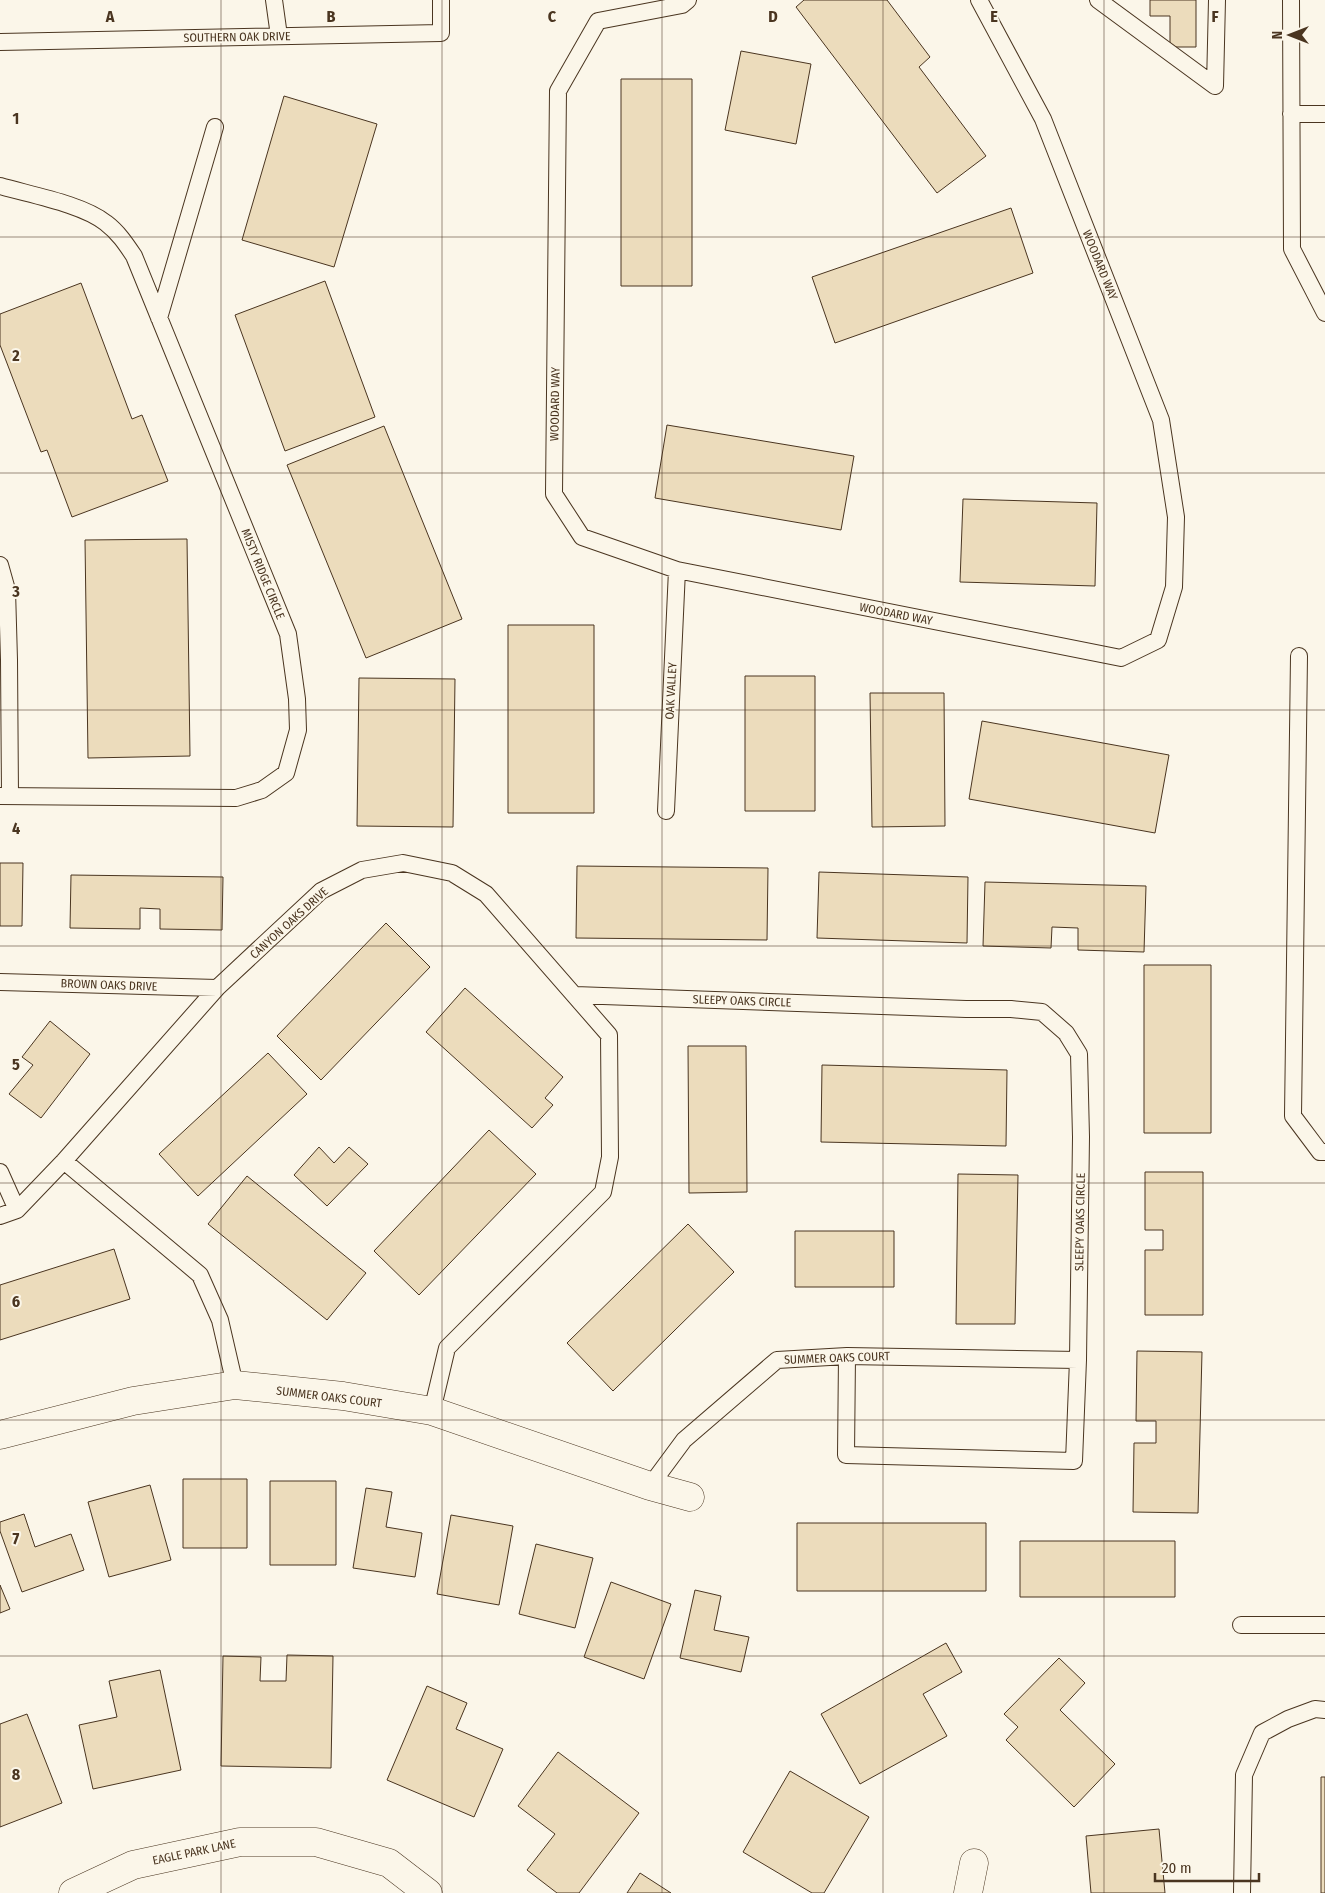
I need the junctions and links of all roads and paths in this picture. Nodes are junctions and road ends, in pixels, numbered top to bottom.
1 (274, 0) edge
2 (441, 0) edge
3 (688, 0) edge
4 (979, 0) edge
5 (1098, 0) edge
6 (1217, 0) edge
7 (1291, 0) edge
8 (280, 36) junction
9 (0, 42) edge
10 (1291, 114) junction
11 (1325, 114) edge
12 (215, 127) dead end
13 (0, 186) edge
14 (1325, 313) edge
15 (159, 318) junction
16 (0, 565) edge
17 (677, 570) junction
18 (1299, 656) dead end
19 (5, 796) edge
20 (666, 812) dead end
21 (0, 982) edge
22 (217, 988) junction
23 (576, 995) junction
24 (1325, 1152) edge
25 (64, 1161) junction
26 (0, 1172) edge
27 (17, 1210) junction
28 (0, 1216) edge
29 (847, 1356) junction
30 (1078, 1360) junction
31 (235, 1385) junction
32 (432, 1411) junction
33 (0, 1435) edge
34 (650, 1486) junction
35 (690, 1497) dead end
36 (1241, 1625) dead end
37 (1325, 1625) edge
38 (1325, 1710) edge
39 (974, 1863) dead end
40 (73, 1893) edge
41 (428, 1893) edge
42 (968, 1893) edge
43 (1242, 1893) edge

1 - 8 lane
2 - 8 lane, SOUTHERN OAK DRIVE
3 - 17 lane, WOODARD WAY
4 - 17 lane, WOODARD WAY
5 - 6 lane
7 - 10 lane
8 - 9 lane, SOUTHERN OAK DRIVE
10 - 11 lane
10 - 14 lane
12 - 15 lane
13 - 15 lane, MISTY RIDGE CIRCLE
15 - 19 lane, MISTY RIDGE CIRCLE
16 - 19 lane
17 - 20 lane, OAK VALLEY
18 - 24 lane
21 - 22 lane, BROWN OAKS DRIVE
22 - 23 lane, CANYON OAKS DRIVE
22 - 25 lane, CANYON OAKS DRIVE
23 - 30 lane, SLEEPY OAKS CIRCLE
23 - 32 lane
25 - 27 lane, CANYON OAKS DRIVE
25 - 31 lane
26 - 27 lane
27 - 28 lane, CANYON OAKS DRIVE
29 - 30 lane, SUMMER OAKS COURT
29 - 30 lane, SLEEPY OAKS CIRCLE
29 - 34 lane, SUMMER OAKS COURT
31 - 32 street, SUMMER OAKS COURT
31 - 33 street, SUMMER OAKS COURT
32 - 34 street, SUMMER OAKS COURT
34 - 35 street, SUMMER OAKS COURT
36 - 37 lane
38 - 43 lane
39 - 42 street
40 - 41 street, EAGLE PARK LANE

